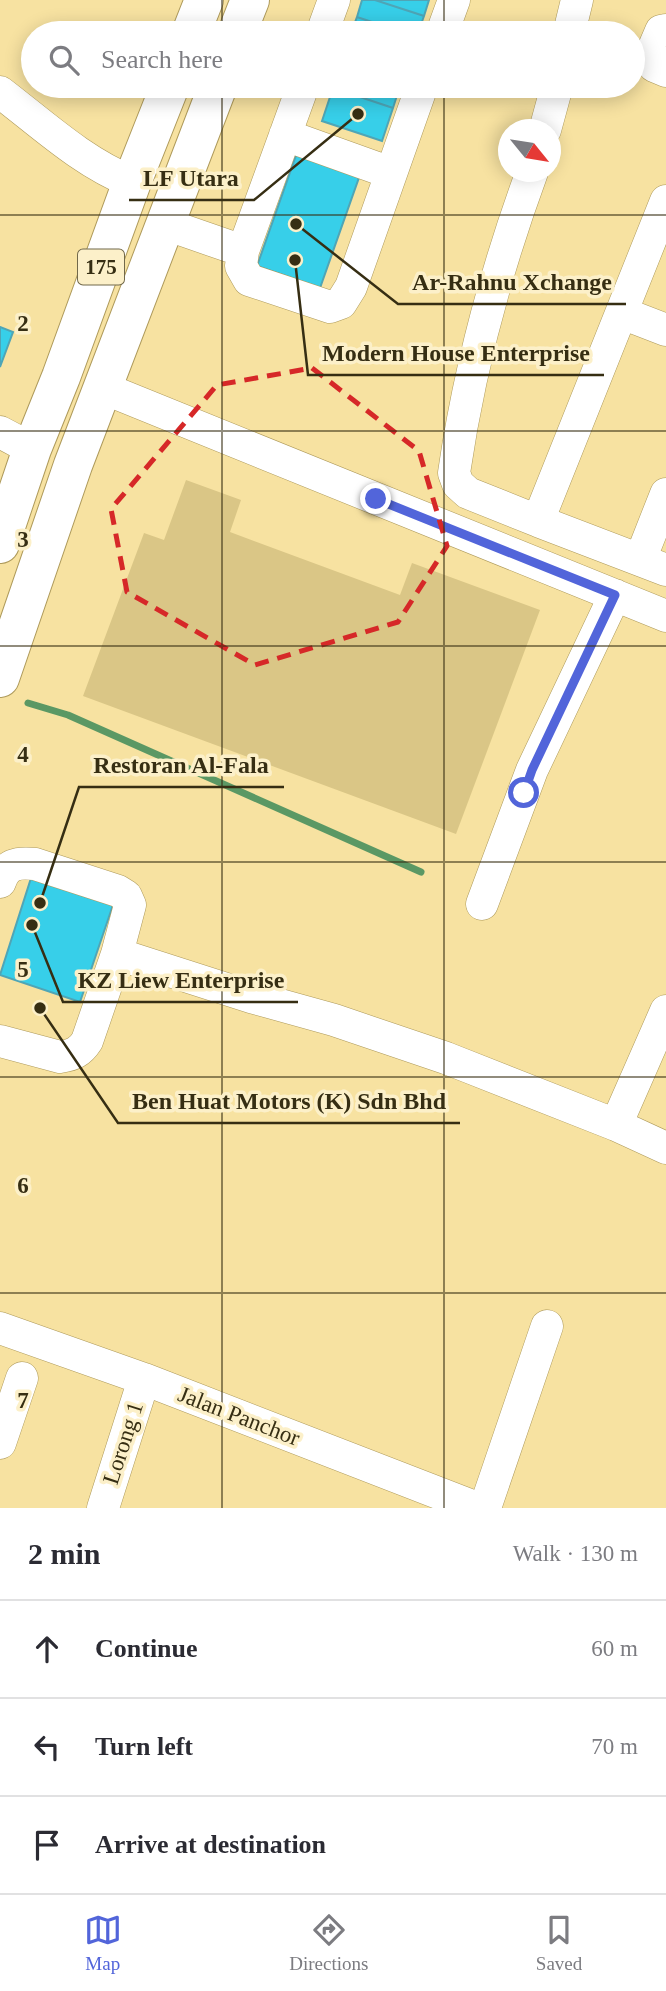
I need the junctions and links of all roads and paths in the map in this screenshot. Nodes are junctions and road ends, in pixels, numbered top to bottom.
1 (204, 0) edge
2 (250, 0) edge
3 (334, 0) edge
4 (454, 0) edge
5 (577, 0) edge
6 (196, 21) edge
7 (242, 21) edge
8 (326, 21) edge
9 (446, 21) edge
10 (572, 21) edge
11 (666, 30) edge
12 (666, 71) edge
13 (0, 92) edge
14 (165, 98) edge
15 (213, 98) edge
16 (299, 98) edge
17 (418, 98) edge
18 (554, 98) edge
19 (548, 119) edge
20 (285, 135) junction
21 (391, 173) junction
22 (132, 182) junction
23 (528, 182) edge
24 (666, 201) edge
25 (165, 224) junction
26 (243, 251) junction
27 (622, 313) junction
28 (666, 330) edge
29 (103, 388) junction
30 (16, 440) edge
31 (666, 494) edge
32 (538, 520) junction
33 (0, 544) edge
34 (653, 565) edge
35 (615, 595) junction
36 (666, 616) edge
37 (0, 678) edge
38 (1, 878) edge
39 (482, 904) dead end
40 (117, 954) junction
41 (666, 1011) edge
42 (0, 1041) edge
43 (616, 1125) junction
44 (666, 1148) edge
45 (547, 1325) dead end
46 (0, 1328) edge
47 (47, 1345) junction
48 (11, 1375) edge
49 (144, 1379) junction
50 (0, 1443) edge
51 (103, 1508) edge
52 (477, 1508) edge
53 (485, 1508) edge

1 - 6 highway
2 - 7 highway
3 - 8 street
4 - 9 street
5 - 10 street
11 - 12 street
13 - 22 street
14 - 22 highway, 175
15 - 25 highway, 175
16 - 20 street
17 - 21 street
18 - 19 street
20 - 21 street
20 - 26 street
21 - 26 street
22 - 30 highway, 175
23 - 32 street
24 - 27 street
25 - 26 street
25 - 29 highway, 175
27 - 28 street
27 - 32 street
29 - 35 street
29 - 37 highway, 175
30 - 33 highway, 175
31 - 34 street
32 - 34 street
35 - 36 street
35 - 39 street
38 - 40 street
40 - 42 street
40 - 43 street
41 - 43 street
43 - 44 street
45 - 53 street
46 - 47 street, Jalan Panchor
47 - 48 street
47 - 49 street, Jalan Panchor
48 - 50 street
49 - 51 street, Lorong 1
49 - 52 street, Jalan Panchor

